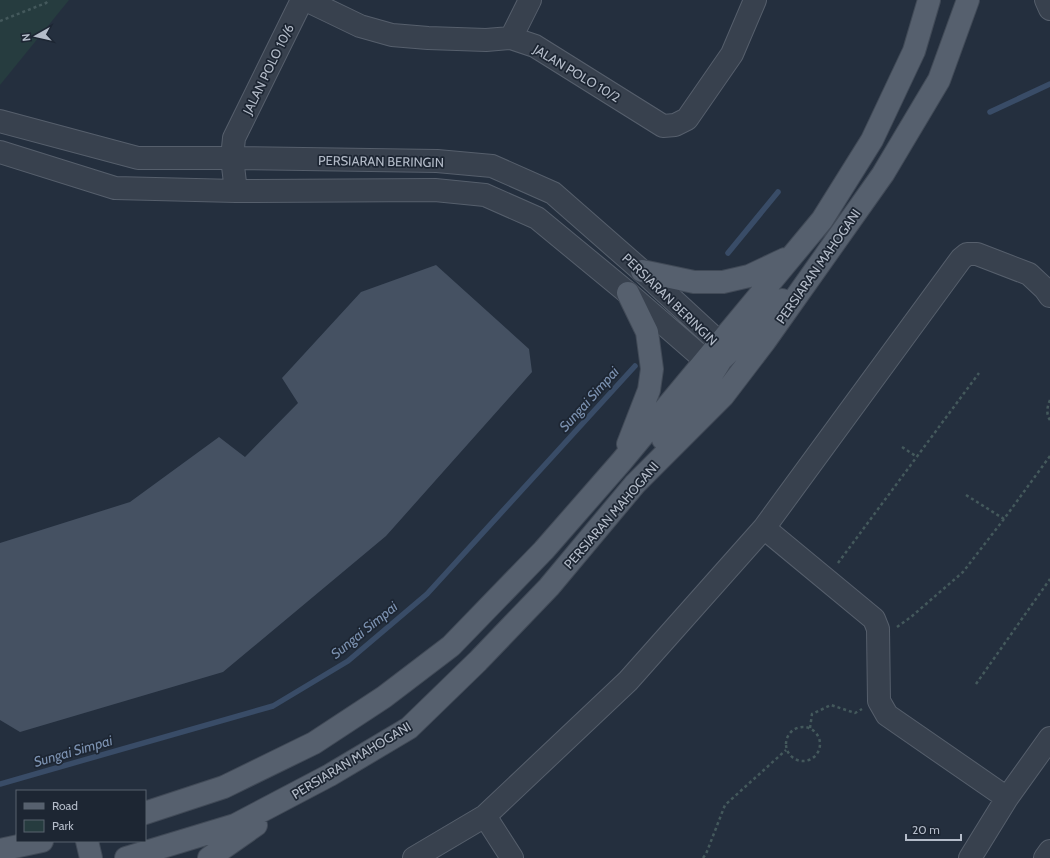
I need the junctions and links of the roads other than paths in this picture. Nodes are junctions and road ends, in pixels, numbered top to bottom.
1 (302, 0) edge
2 (306, 0) edge
3 (530, 0) edge
4 (755, 0) edge
5 (929, 0) edge
6 (968, 0) edge
7 (1046, 0) edge
8 (1050, 9) edge
9 (511, 38) junction
10 (0, 121) edge
11 (233, 148) junction
12 (0, 152) edge
13 (236, 191) junction
14 (827, 254) junction
15 (792, 256) junction
16 (642, 271) junction
17 (628, 293) junction
18 (1050, 296) edge
19 (715, 354) junction
20 (621, 462) junction
21 (635, 484) junction
22 (764, 528) junction
23 (1050, 738) edge
24 (330, 775) junction
25 (1007, 798) junction
26 (146, 813) edge
27 (485, 816) junction
28 (37, 842) edge
29 (87, 842) edge
30 (124, 842) edge
31 (0, 850) edge
32 (1050, 851) edge
33 (91, 858) edge
34 (127, 858) edge
35 (209, 858) edge
36 (414, 858) edge
37 (512, 858) edge
38 (970, 858) edge
39 (1045, 858) edge

1 - 11 street, JALAN POLO 10/6
2 - 9 street, JALAN POLO 10/2
3 - 9 street
4 - 9 street, JALAN POLO 10/2
5 - 15 main road, PERSIARAN MAHOGANI
6 - 14 main road, PERSIARAN MAHOGANI
7 - 8 street
10 - 11 street, PERSIARAN BERINGIN
11 - 13 street
11 - 16 street, PERSIARAN BERINGIN
12 - 13 street, PERSIARAN BERINGIN
13 - 17 street, PERSIARAN BERINGIN
14 - 19 main road
14 - 21 main road, PERSIARAN MAHOGANI
15 - 16 main road
15 - 19 main road, PERSIARAN MAHOGANI
16 - 19 street, PERSIARAN BERINGIN
17 - 19 street, PERSIARAN BERINGIN
17 - 20 main road
18 - 22 street
19 - 20 main road, PERSIARAN MAHOGANI
19 - 21 main road
20 - 26 main road, PERSIARAN MAHOGANI
21 - 24 main road, PERSIARAN MAHOGANI
22 - 25 street
22 - 27 street
23 - 25 street
24 - 34 main road, PERSIARAN MAHOGANI
24 - 35 main road
25 - 38 street
27 - 36 street
27 - 37 street
28 - 31 main road
29 - 33 main road
30 - 34 main road
32 - 39 street

